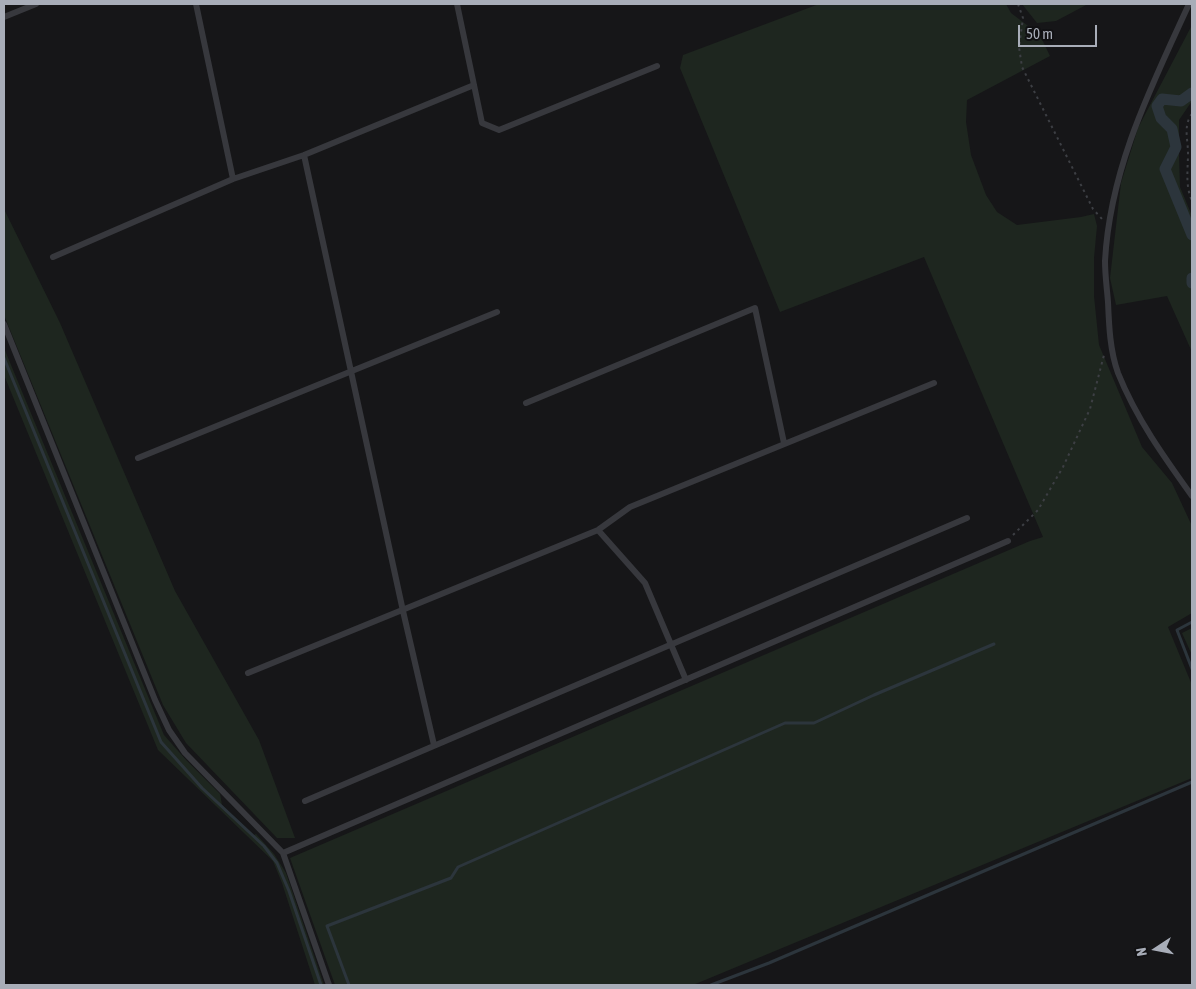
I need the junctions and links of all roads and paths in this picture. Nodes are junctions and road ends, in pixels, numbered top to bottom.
1 (36, 4) edge
2 (196, 4) edge
3 (456, 4) edge
4 (1018, 4) edge
5 (1189, 4) edge
6 (4, 17) edge
7 (657, 66) dead end
8 (474, 85) junction
9 (1192, 114) edge
10 (304, 155) junction
11 (234, 179) junction
12 (1192, 201) edge
13 (1110, 222) junction
14 (53, 257) dead end
15 (498, 312) dead end
16 (4, 324) edge
17 (1104, 353) dead end
18 (352, 372) junction
19 (934, 383) dead end
20 (526, 403) dead end
21 (784, 443) junction
22 (138, 458) dead end
23 (1192, 496) edge
24 (967, 518) dead end
25 (598, 530) junction
26 (1008, 541) joint
27 (402, 611) junction
28 (670, 644) junction
29 (248, 673) dead end
30 (686, 680) junction
31 (434, 746) junction
32 (305, 802) dead end
33 (283, 853) junction
34 (329, 985) edge

1 - 6 lane
2 - 11 lane
3 - 8 lane
4 - 13 path
5 - 13 lane
7 - 8 lane
8 - 10 lane
9 - 12 path
10 - 11 lane
10 - 18 lane
11 - 14 lane
13 - 23 lane
15 - 18 lane
16 - 33 lane
17 - 26 path
18 - 22 lane
18 - 27 lane
19 - 21 lane
20 - 21 lane
21 - 25 lane
24 - 28 lane
25 - 27 lane
25 - 28 lane
26 - 30 lane
27 - 29 lane
27 - 31 lane
28 - 30 lane
28 - 31 lane
30 - 33 lane
31 - 32 lane
33 - 34 lane

